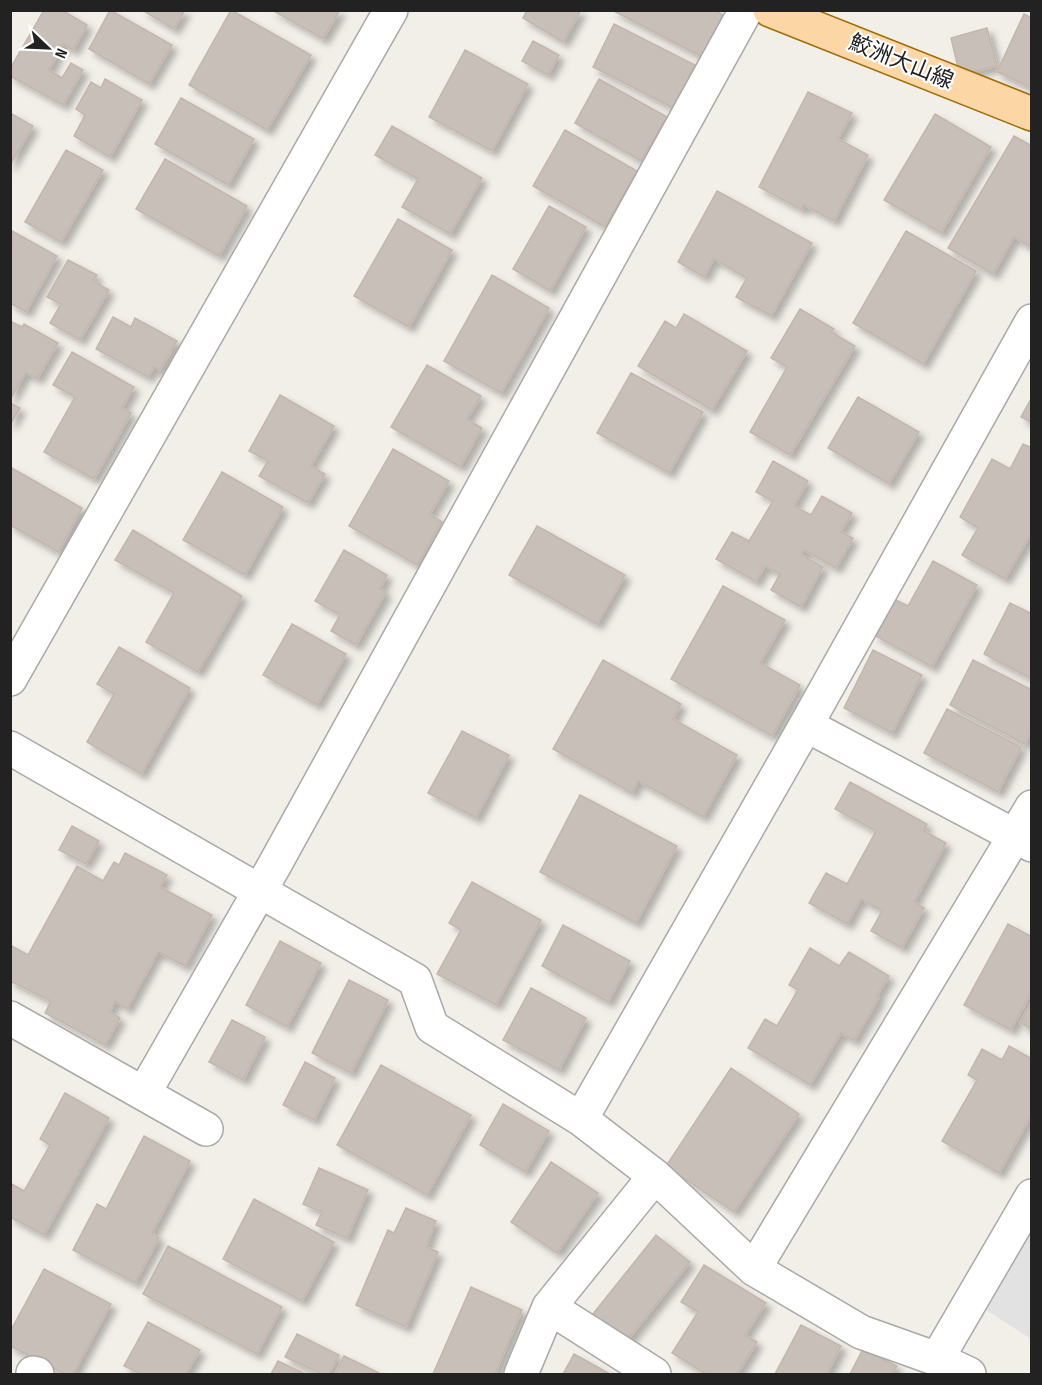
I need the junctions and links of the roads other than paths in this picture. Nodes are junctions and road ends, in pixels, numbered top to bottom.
1 (391, 10) edge
2 (746, 10) edge
3 (770, 10) edge
4 (1032, 114) edge
5 (1032, 321) edge
6 (10, 679) edge
7 (806, 725) junction
8 (10, 748) edge
9 (1032, 807) edge
10 (1023, 840) edge
11 (260, 891) junction
12 (10, 1018) edge
13 (144, 1093) junction
14 (581, 1119) junction
15 (206, 1129) dead end
16 (655, 1176) junction
17 (1032, 1196) edge
18 (754, 1269) junction
19 (549, 1306) junction
20 (937, 1359) junction
21 (521, 1374) edge
22 (654, 1374) edge
23 (969, 1374) edge

1 - 6 street
2 - 11 street
3 - 4 main road, 鮫洲大山線
5 - 7 street
7 - 10 street
7 - 14 street
8 - 11 street
9 - 10 street
10 - 18 street
11 - 13 street
11 - 14 street
12 - 13 street
13 - 15 street
14 - 16 street
16 - 18 street
16 - 19 street
17 - 20 street
18 - 20 street
19 - 21 street
19 - 22 street
20 - 23 street

